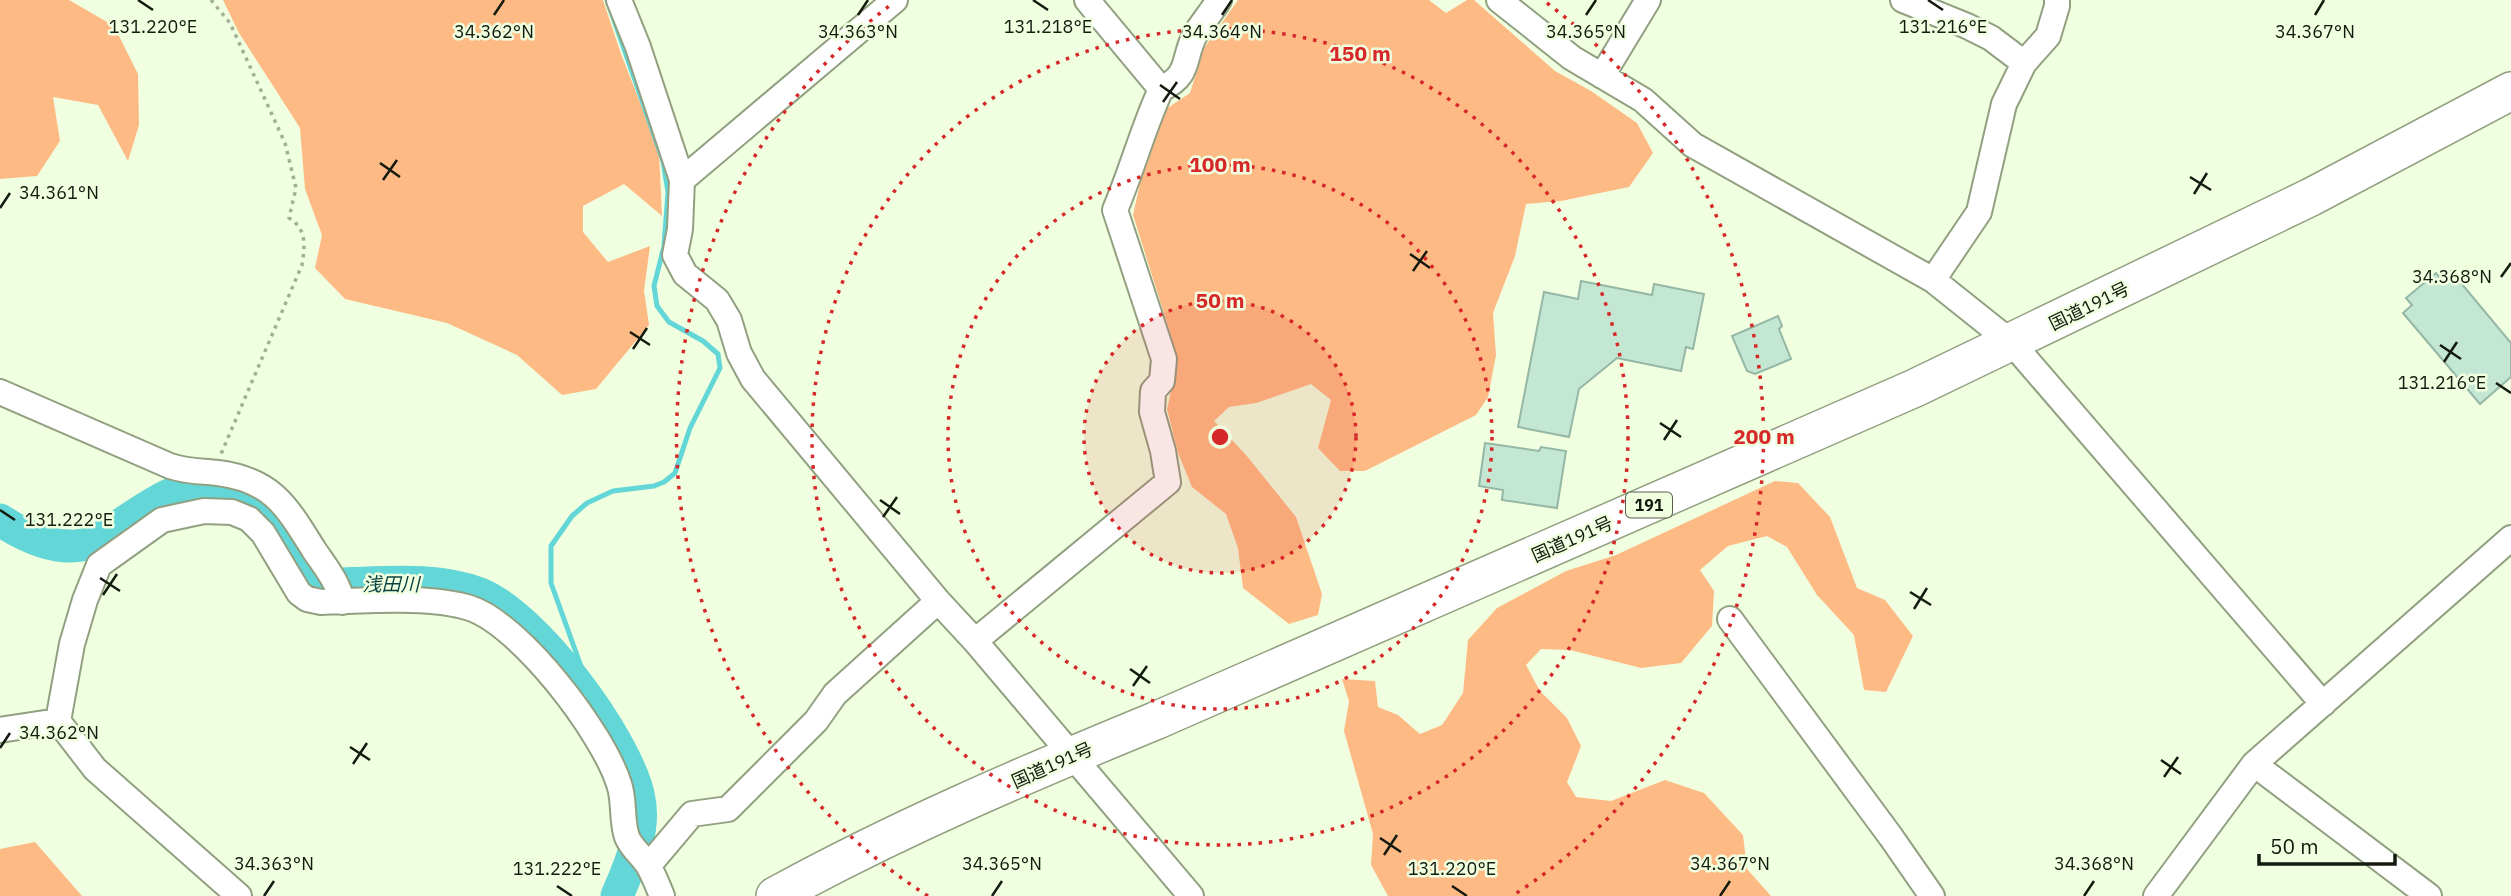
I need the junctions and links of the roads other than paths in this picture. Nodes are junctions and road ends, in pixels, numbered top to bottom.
1 (619, 0) edge
2 (895, 0) edge
3 (1087, 0) edge
4 (1219, 0) edge
5 (1499, 0) edge
6 (1648, 0) edge
7 (1903, 0) edge
8 (2057, 0) edge
9 (2024, 63) junction
10 (1602, 76) junction
11 (1161, 89) junction
12 (2511, 91) edge
13 (682, 180) junction
14 (1933, 280) junction
15 (2012, 343) junction
16 (0, 392) edge
17 (2511, 538) edge
18 (337, 590) junction
19 (938, 601) junction
20 (1730, 619) dead end
21 (975, 641) junction
22 (2323, 704) junction
23 (58, 721) junction
24 (0, 730) edge
25 (1071, 755) junction
26 (2254, 764) junction
27 (641, 856) junction
28 (239, 896) edge
29 (662, 896) edge
30 (775, 896) edge
31 (1191, 896) edge
32 (1932, 896) edge
33 (2156, 896) edge
34 (2429, 896) edge

1 - 13 street
2 - 13 street
3 - 11 street
4 - 11 street
5 - 10 street
6 - 10 street
7 - 9 street
8 - 9 street
9 - 14 street
10 - 14 street
11 - 21 street
12 - 15 highway, 国道191号 / 191
13 - 19 street
14 - 15 street
15 - 22 street
15 - 25 highway, 国道191号 / 191
16 - 18 street
17 - 22 street
18 - 23 street
18 - 27 street
19 - 21 street
19 - 27 street
20 - 32 street
21 - 25 street
22 - 26 street
23 - 24 street
23 - 28 street
25 - 30 highway, 国道191号 / 191
25 - 31 street
26 - 33 street
26 - 34 street
27 - 29 street

